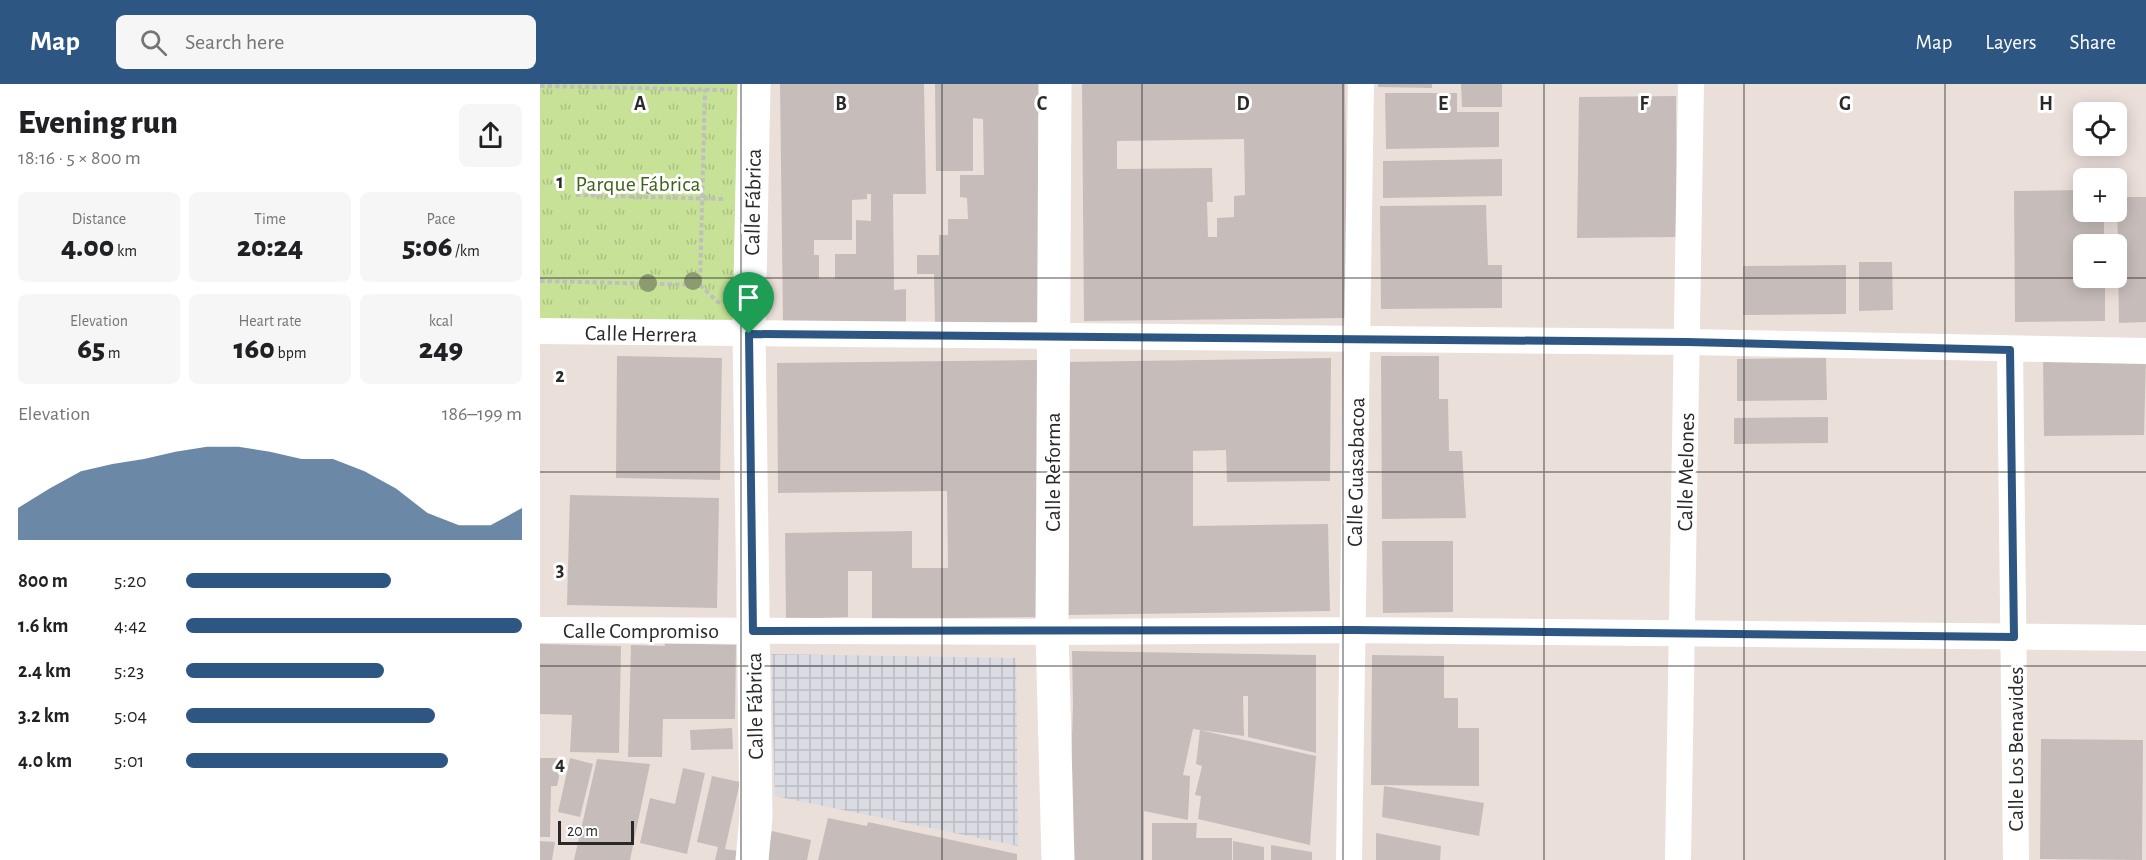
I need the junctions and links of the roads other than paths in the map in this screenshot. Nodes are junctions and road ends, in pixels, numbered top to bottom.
1 (754, 84) edge
2 (1055, 84) edge
3 (1360, 84) edge
4 (1690, 84) edge
5 (540, 332) edge
6 (749, 334) junction
7 (1052, 338) junction
8 (1358, 339) junction
9 (1687, 342) junction
10 (2010, 350) junction
11 (2146, 351) edge
12 (540, 630) edge
13 (1353, 630) junction
14 (753, 631) junction
15 (1052, 632) junction
16 (1682, 634) junction
17 (2014, 637) junction
18 (2146, 638) edge
19 (752, 860) edge
20 (1058, 860) edge
21 (1349, 860) edge
22 (1678, 860) edge
23 (2016, 860) edge

1 - 6 street, Calle Fábrica
2 - 7 street, Calle Reforma
3 - 8 street, Calle Guasabacoa
4 - 9 street, Calle Melones
5 - 6 street, Calle Herrera
6 - 7 street, Calle Herrera
6 - 14 street, Calle Fábrica
7 - 8 street, Calle Herrera
7 - 15 street, Calle Reforma
8 - 9 street, Calle Herrera
8 - 13 street, Calle Guasabacoa
9 - 10 street, Calle Herrera
9 - 16 street, Calle Melones
10 - 11 street, Calle Herrera
10 - 17 street, Calle Los Benavides
12 - 14 street, Calle Compromiso
13 - 15 street, Calle Compromiso
13 - 16 street, Calle Compromiso
13 - 21 street, Calle Guasabacoa
14 - 15 street, Calle Compromiso
14 - 19 street, Calle Fábrica
15 - 20 street, Calle Reforma
16 - 17 street, Calle Compromiso
16 - 22 street, Calle Melones
17 - 18 street, Calle Compromiso
17 - 23 street, Calle Los Benavides

